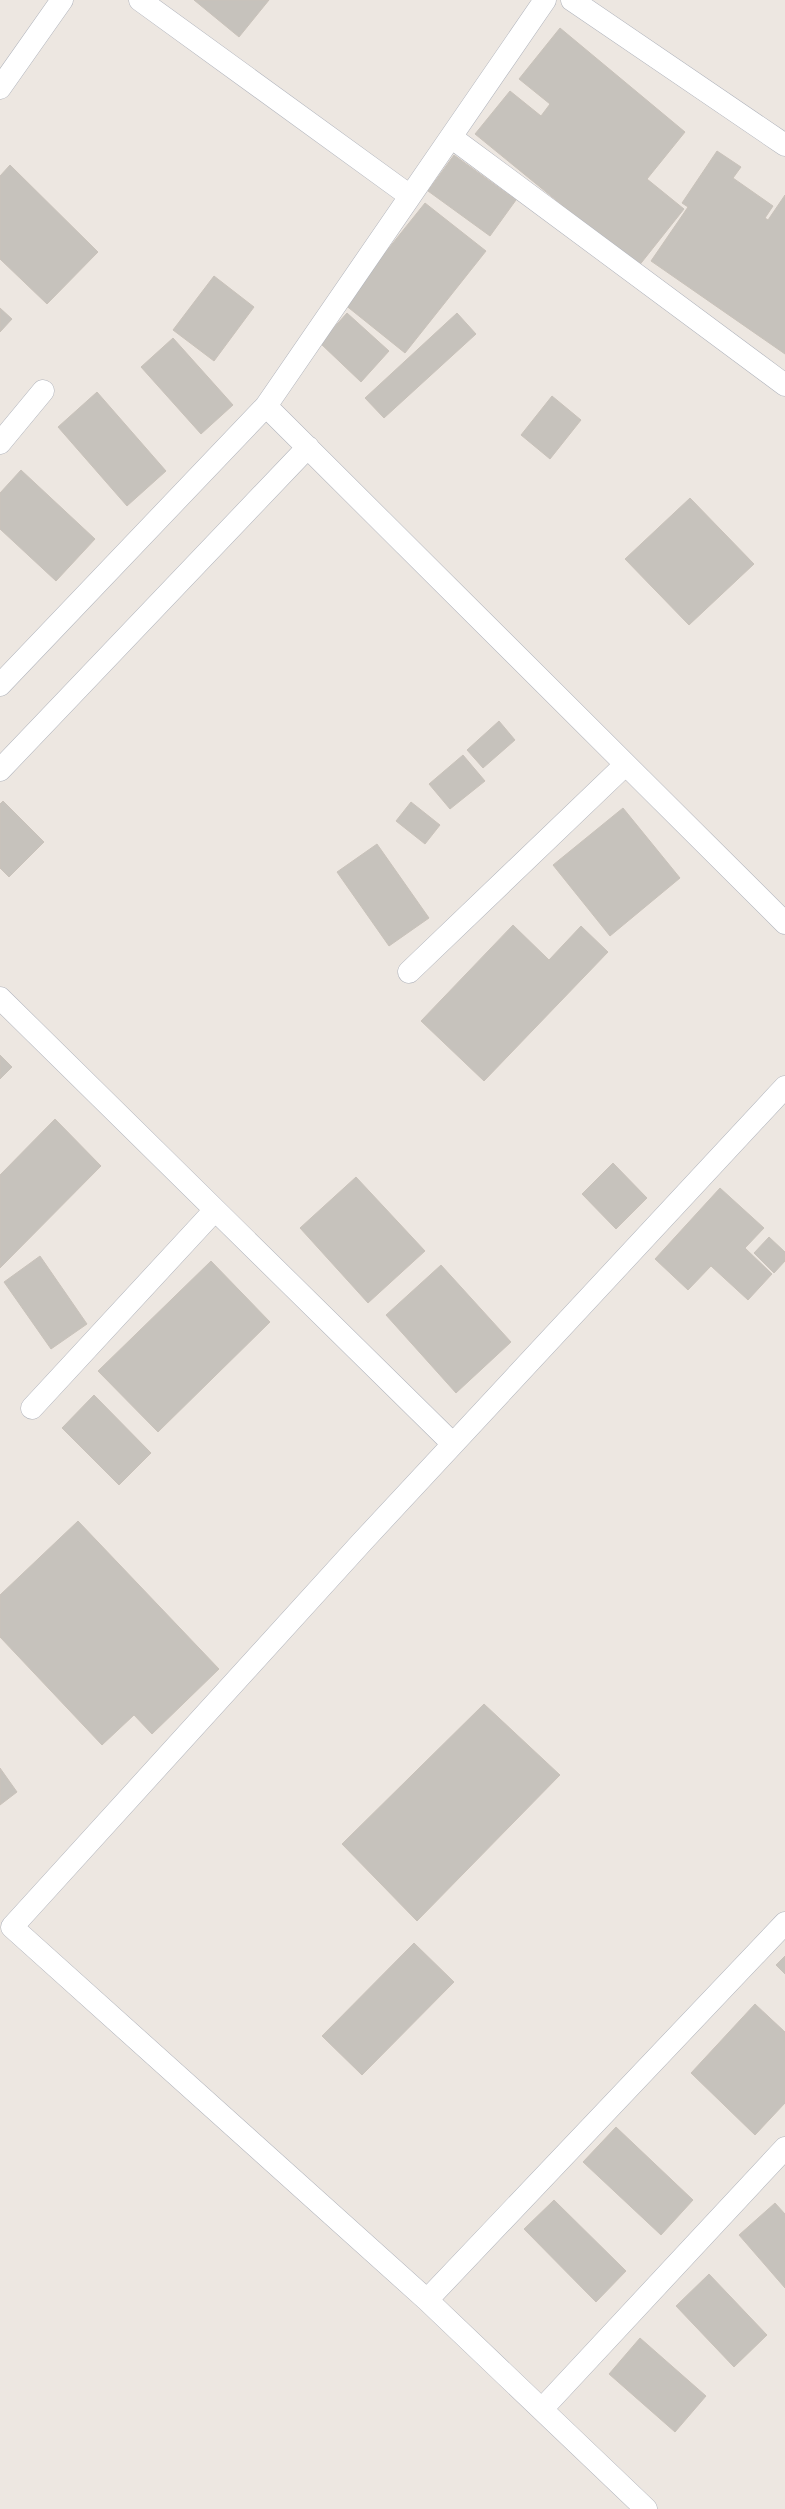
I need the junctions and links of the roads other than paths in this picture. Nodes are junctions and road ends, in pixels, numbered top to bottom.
1 (62, 0) edge
2 (140, 0) edge
3 (546, 0) edge
4 (572, 0) edge
5 (2, 83) edge
6 (451, 137) junction
7 (785, 144) edge
8 (410, 196) junction
9 (785, 385) edge
10 (43, 391) dead end
11 (266, 406) junction
12 (0, 443) edge
13 (308, 447) junction
14 (0, 685) edge
15 (625, 765) junction
16 (0, 770) edge
17 (785, 923) edge
18 (409, 972) dead end
19 (0, 998) edge
20 (785, 1087) edge
21 (215, 1210) junction
22 (32, 1408) dead end
23 (453, 1444) junction
24 (6, 1921) edge
25 (785, 1923) edge
26 (785, 2148) edge
27 (427, 2300) junction
28 (542, 2410) junction
29 (646, 2509) edge

1 - 5 street
2 - 8 street
3 - 6 street
4 - 7 street
6 - 8 street
6 - 9 street
8 - 11 street
10 - 12 street
11 - 13 street
11 - 14 street
13 - 15 street
13 - 16 street
15 - 17 street
15 - 18 street
19 - 21 street
20 - 23 street
21 - 22 street
21 - 23 street
23 - 24 street
24 - 27 street
25 - 27 street
26 - 28 street
27 - 28 street
28 - 29 street

